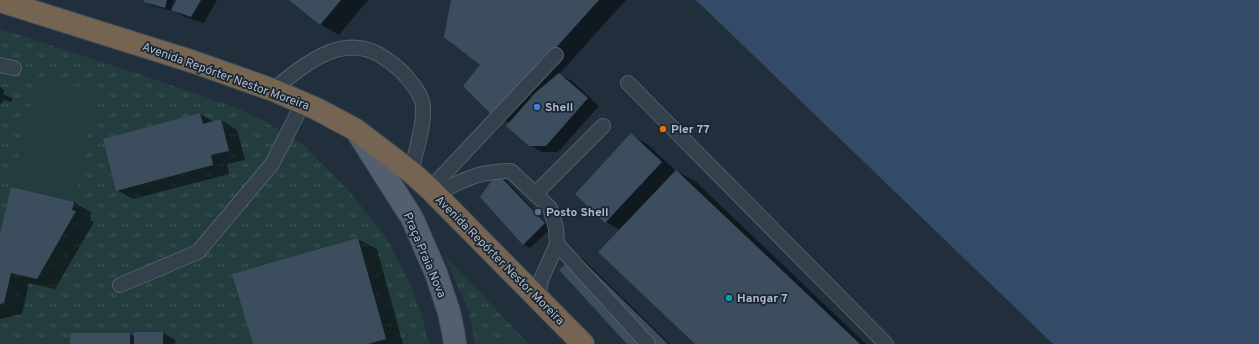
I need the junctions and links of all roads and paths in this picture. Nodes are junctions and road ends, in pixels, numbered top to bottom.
1 (0, 1) edge
2 (556, 55) dead end
3 (628, 83) dead end
4 (273, 90) junction
5 (304, 103) junction
6 (603, 126) dead end
7 (356, 130) junction
8 (411, 172) junction
9 (433, 192) junction
10 (535, 194) junction
11 (557, 244) junction
12 (120, 285) dead end
13 (538, 299) junction
14 (455, 344) edge
15 (583, 344) edge
16 (648, 344) edge
17 (886, 344) edge

1 - 4 highway, Avenida Repórter Nestor Moreira
2 - 9 lane
3 - 17 lane
4 - 5 highway, Avenida Repórter Nestor Moreira
4 - 8 lane
5 - 7 highway, Avenida Repórter Nestor Moreira
5 - 12 lane
6 - 10 lane
7 - 8 highway, Avenida Repórter Nestor Moreira
7 - 14 main road, Praça Praia Nova
8 - 9 highway, Avenida Repórter Nestor Moreira
9 - 10 lane
9 - 13 highway, Avenida Repórter Nestor Moreira
10 - 11 lane
11 - 13 lane
11 - 16 lane
13 - 15 highway, Avenida Repórter Nestor Moreira

